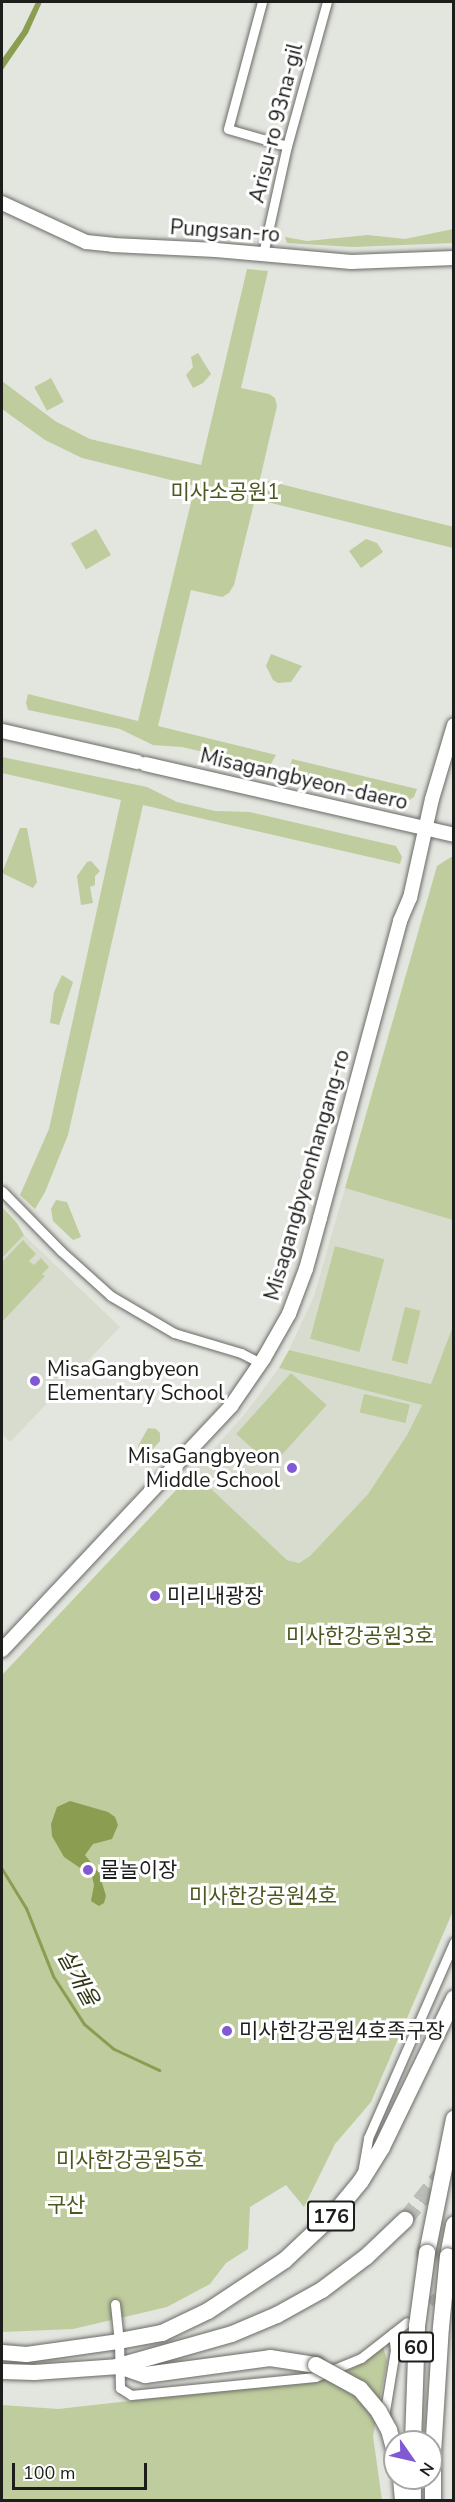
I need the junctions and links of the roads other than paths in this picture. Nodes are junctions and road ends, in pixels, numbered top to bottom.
1 (262, 2) edge
2 (327, 2) edge
3 (287, 146) junction
4 (2, 203) edge
5 (263, 254) junction
6 (453, 258) edge
7 (453, 725) edge
8 (2, 731) edge
9 (425, 829) junction
10 (453, 836) edge
11 (2, 1191) edge
12 (261, 1363) junction
13 (2, 1650) edge
14 (453, 1942) edge
15 (453, 1999) edge
16 (453, 2119) edge
17 (361, 2181) junction
18 (405, 2220) tunnel mouth
19 (453, 2225) edge
20 (115, 2304) dead end
21 (407, 2322) dead end
22 (393, 2333) junction
23 (119, 2341) junction
24 (2, 2352) edge
25 (118, 2366) junction
26 (2, 2371) edge
27 (387, 2430) edge
28 (413, 2430) edge
29 (382, 2432) dead end
30 (433, 2500) edge

1 - 3 street
2 - 3 street, Arisu-ro 93na-gil
3 - 5 street, Arisu-ro 93na-gil
4 - 5 street, Pungsan-ro
5 - 6 street, Pungsan-ro
7 - 9 street, Misagangbyeonhangang-ro
8 - 9 street, Misagangbyeon-daero
9 - 10 street, Misagangbyeon-daero
9 - 12 street, Misagangbyeonhangang-ro
11 - 12 street
12 - 13 street, Misagangbyeonhangang-ro
14 - 17 street
15 - 17 highway, 176
16 - 28 highway, 60, bridge
17 - 23 highway, 176
18 - 25 highway, 176
19 - 30 highway, 60, bridge
20 - 23 street
21 - 22 street
22 - 25 street
22 - 29 street
23 - 24 main road, 176
23 - 25 street
25 - 26 main road, 176
25 - 27 highway, bridge

